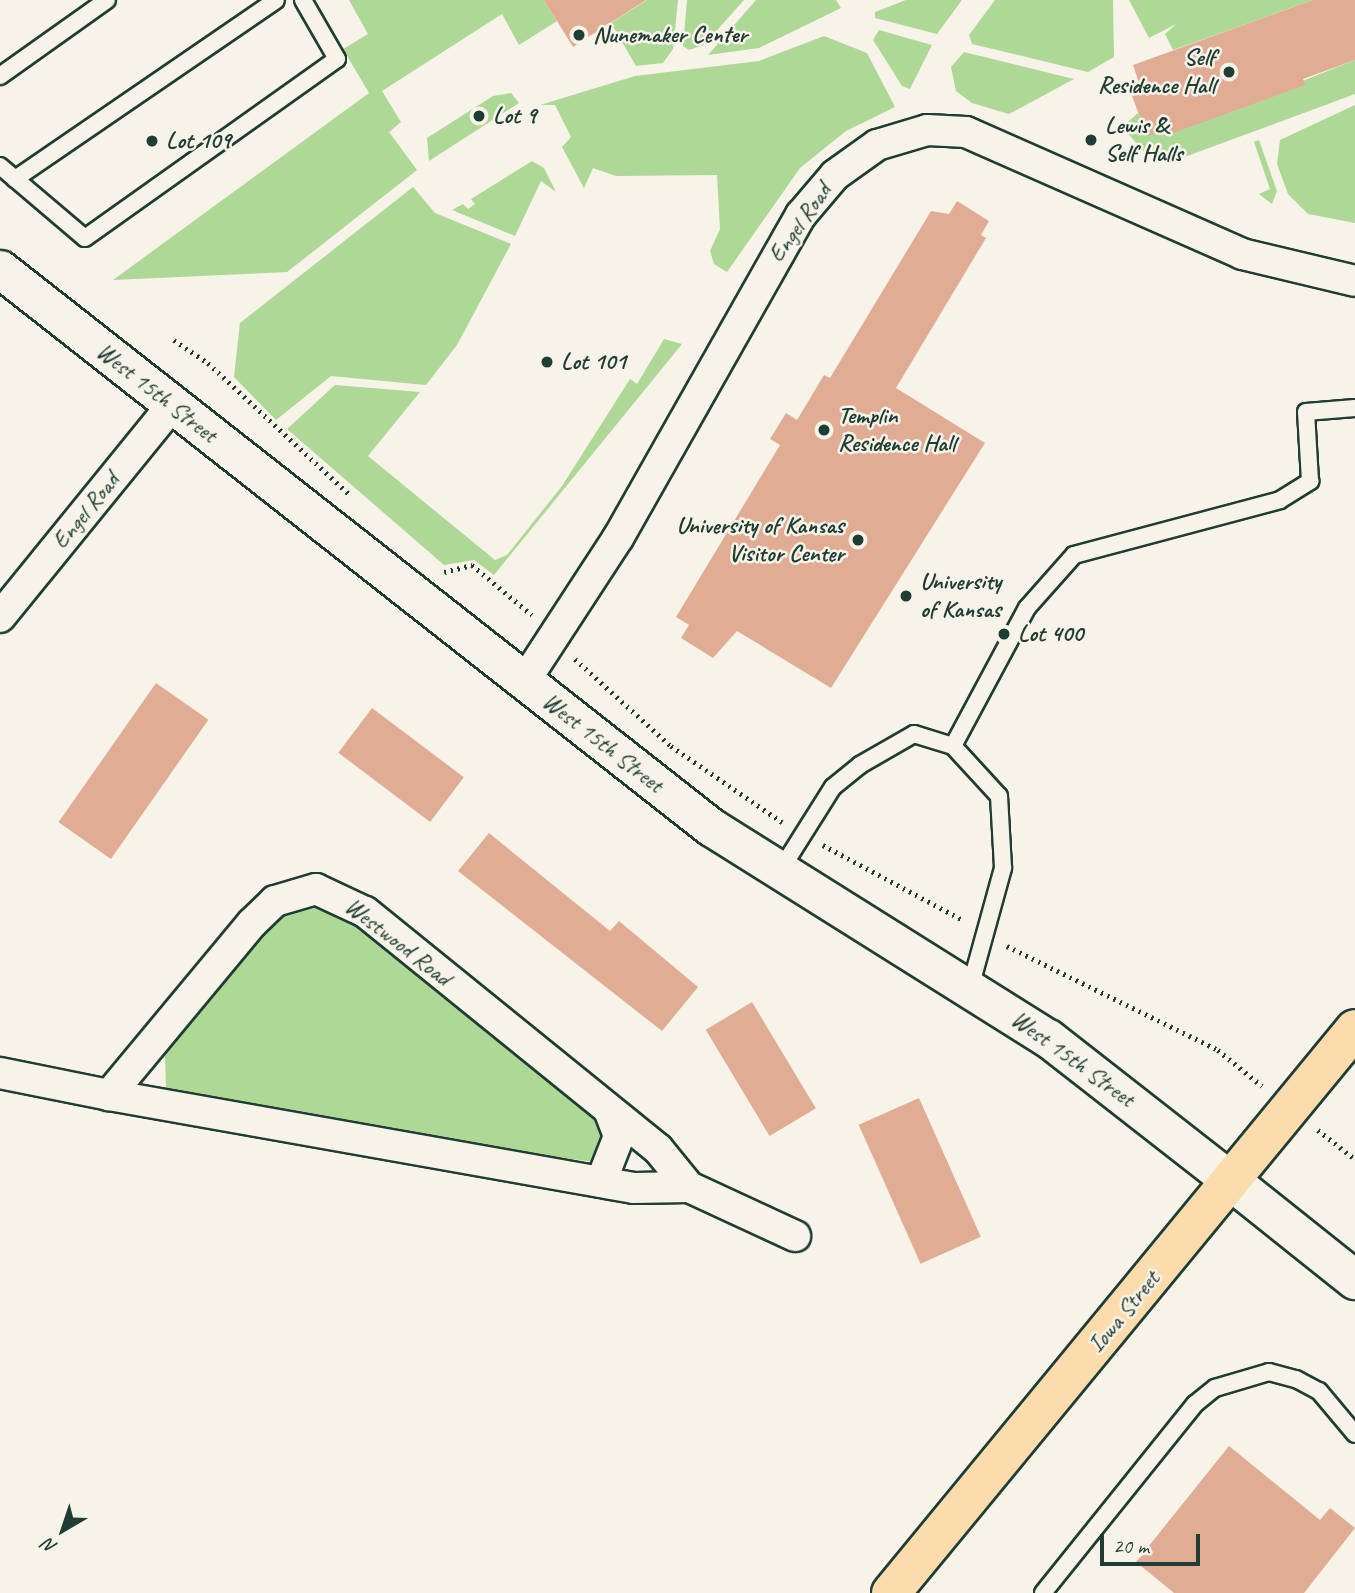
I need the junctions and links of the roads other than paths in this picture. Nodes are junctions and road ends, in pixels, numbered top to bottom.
1 (107, 0) edge
2 (276, 0) edge
3 (303, 0) edge
4 (0, 76) edge
5 (0, 166) edge
6 (15, 179) junction
7 (0, 270) edge
8 (1355, 281) edge
9 (172, 405) junction
10 (1355, 408) edge
11 (2, 611) edge
12 (524, 682) junction
13 (953, 746) junction
14 (779, 872) junction
15 (970, 988) junction
16 (1355, 1029) edge
17 (0, 1073) edge
18 (109, 1095) junction
19 (610, 1113) junction
20 (1231, 1181) junction
21 (601, 1182) junction
22 (689, 1187) junction
23 (795, 1236) dead end
24 (1355, 1280) edge
25 (1355, 1434) edge
26 (891, 1593) edge
27 (1043, 1593) edge

1 - 4 lane
2 - 6 lane
3 - 6 lane
5 - 6 lane
7 - 9 street, West 15th Street
8 - 12 street, Engel Road
9 - 11 street, Engel Road
9 - 12 street, West 15th Street
10 - 13 lane
12 - 14 street, West 15th Street
13 - 14 lane
13 - 15 lane
14 - 15 street, West 15th Street
15 - 20 street, West 15th Street
16 - 20 highway, Iowa Street
17 - 18 street, Westwood Road
18 - 19 street, Westwood Road
18 - 21 street, Westwood Road
19 - 21 street
19 - 22 street, Westwood Road
20 - 24 main road
20 - 26 highway, Iowa Street
21 - 22 street, Westwood Road
22 - 23 street, Westwood Road
25 - 27 lane

